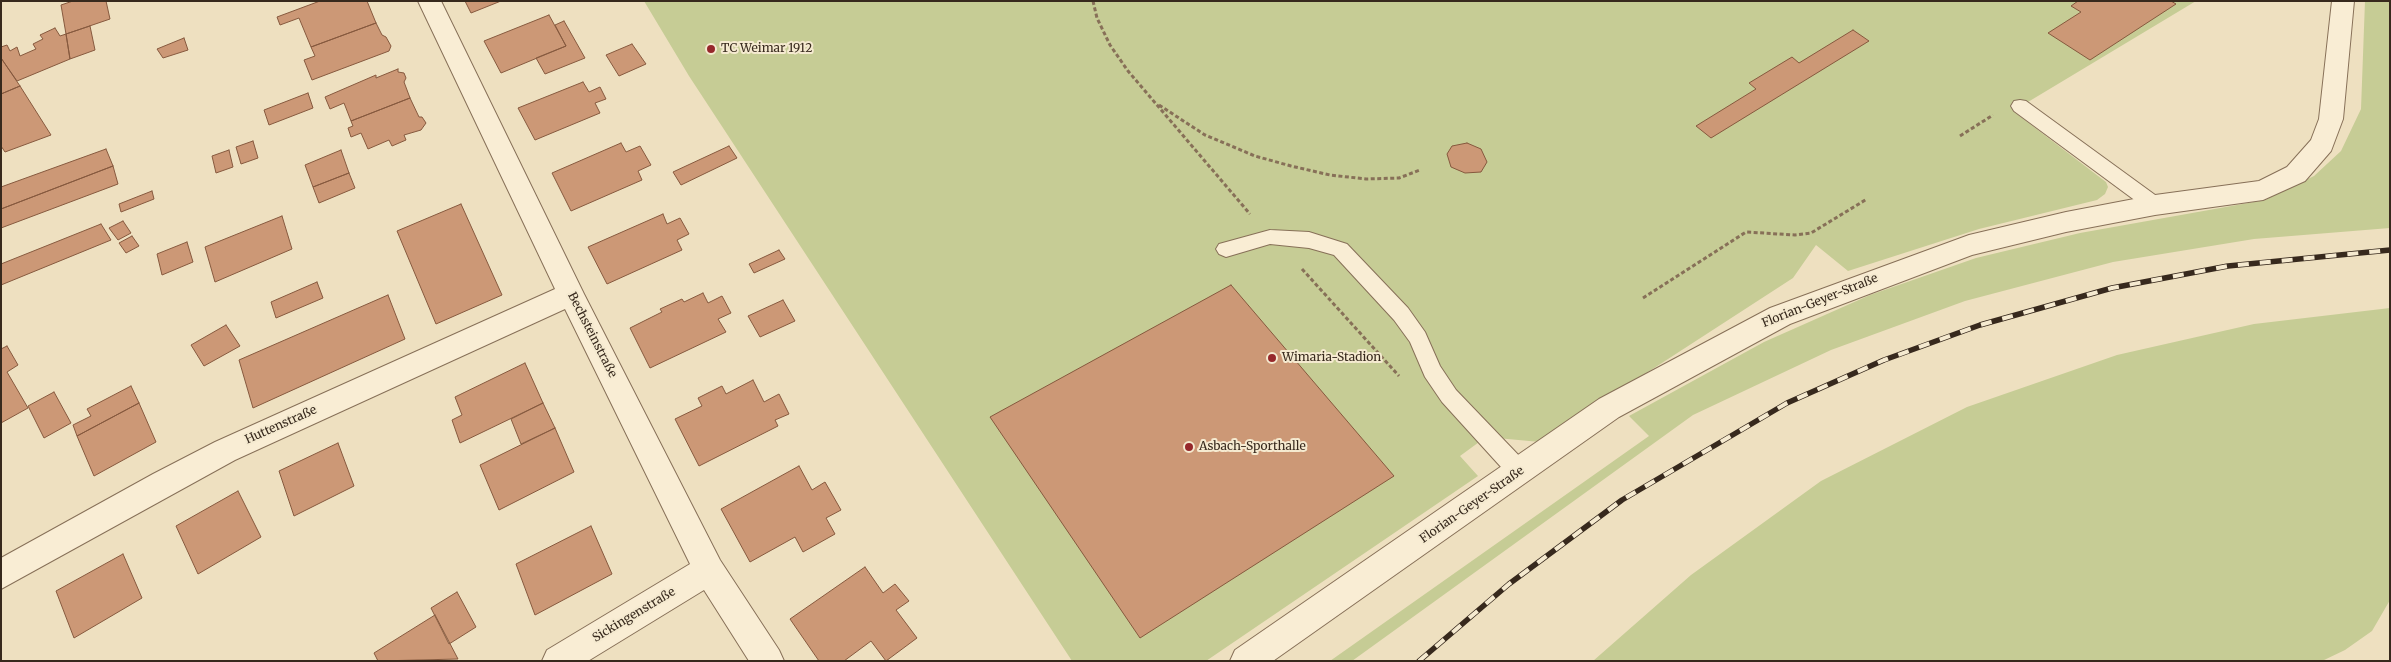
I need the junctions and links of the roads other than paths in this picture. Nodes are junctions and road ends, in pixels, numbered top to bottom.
1 (429, 1) edge
2 (2343, 1) edge
3 (2020, 106) dead end
4 (2155, 205) junction
5 (1226, 249) dead end
6 (571, 294) junction
7 (1519, 472) junction
8 (709, 570) junction
9 (1, 576) edge
10 (558, 661) edge
11 (768, 661) edge
12 (1246, 661) edge

1 - 6 street, Bechsteinstraße
2 - 4 street, Florian-Geyer-Straße
3 - 4 lane
4 - 7 street, Florian-Geyer-Straße
5 - 7 lane
6 - 8 street, Bechsteinstraße
6 - 9 street, Huttenstraße
7 - 12 street, Florian-Geyer-Straße
8 - 10 street, Sickingenstraße
8 - 11 street, Bechsteinstraße

